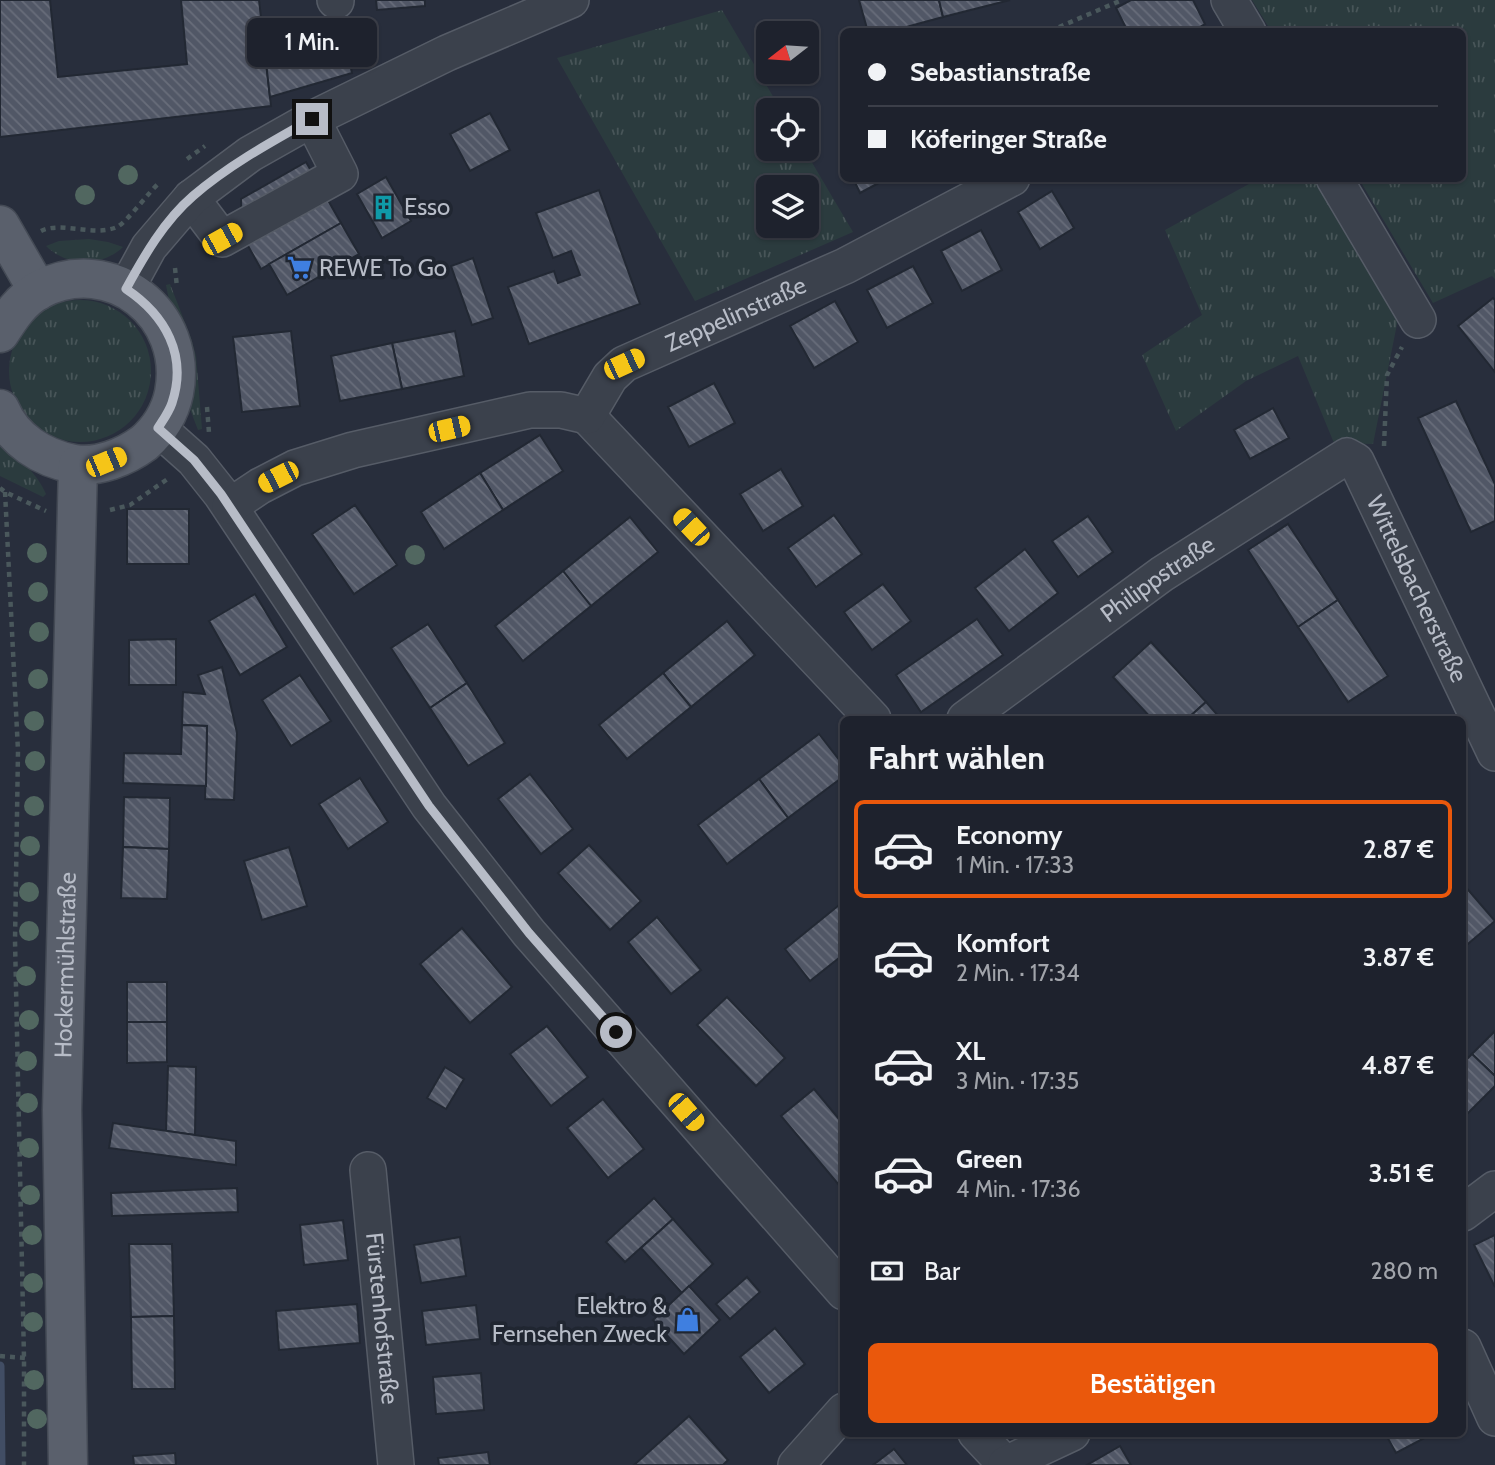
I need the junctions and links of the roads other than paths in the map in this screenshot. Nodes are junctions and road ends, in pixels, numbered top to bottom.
1 (571, 0) edge
2 (1229, 0) edge
3 (1246, 28) edge
4 (312, 119) junction
5 (1004, 182) edge
6 (1336, 182) edge
7 (191, 198) junction
8 (0, 225) edge
9 (126, 289) junction
10 (38, 291) junction
11 (1418, 320) road end
12 (0, 333) edge
13 (0, 409) edge
14 (587, 416) junction
15 (158, 428) junction
16 (78, 465) junction
17 (1359, 467) joint
18 (230, 506) junction
19 (870, 716) edge
20 (969, 716) edge
21 (1495, 753) edge
22 (368, 1170) dead end
23 (1495, 1189) edge
24 (1466, 1211) edge
25 (840, 1287) edge
26 (1466, 1354) edge
27 (840, 1416) edge
28 (1495, 1418) edge
29 (980, 1437) edge
30 (1064, 1437) edge
31 (68, 1465) edge
32 (396, 1465) edge
33 (796, 1465) edge
34 (1006, 1465) edge

1 - 4 street
2 - 3 street
4 - 7 street
4 - 7 street
5 - 14 street, Zeppelinstraße
6 - 11 street
7 - 9 street
8 - 10 main road
9 - 10 main road
9 - 15 main road
10 - 12 main road
13 - 16 main road
14 - 18 street
14 - 19 street
15 - 16 main road
15 - 18 street
16 - 31 main road, Hockermühlstraße
17 - 20 street, Philippstraße
17 - 21 street, Wittelsbacherstraße
18 - 25 street
22 - 32 street, Fürstenhofstraße
23 - 24 street
26 - 28 street
27 - 33 street
29 - 34 street
30 - 34 street

